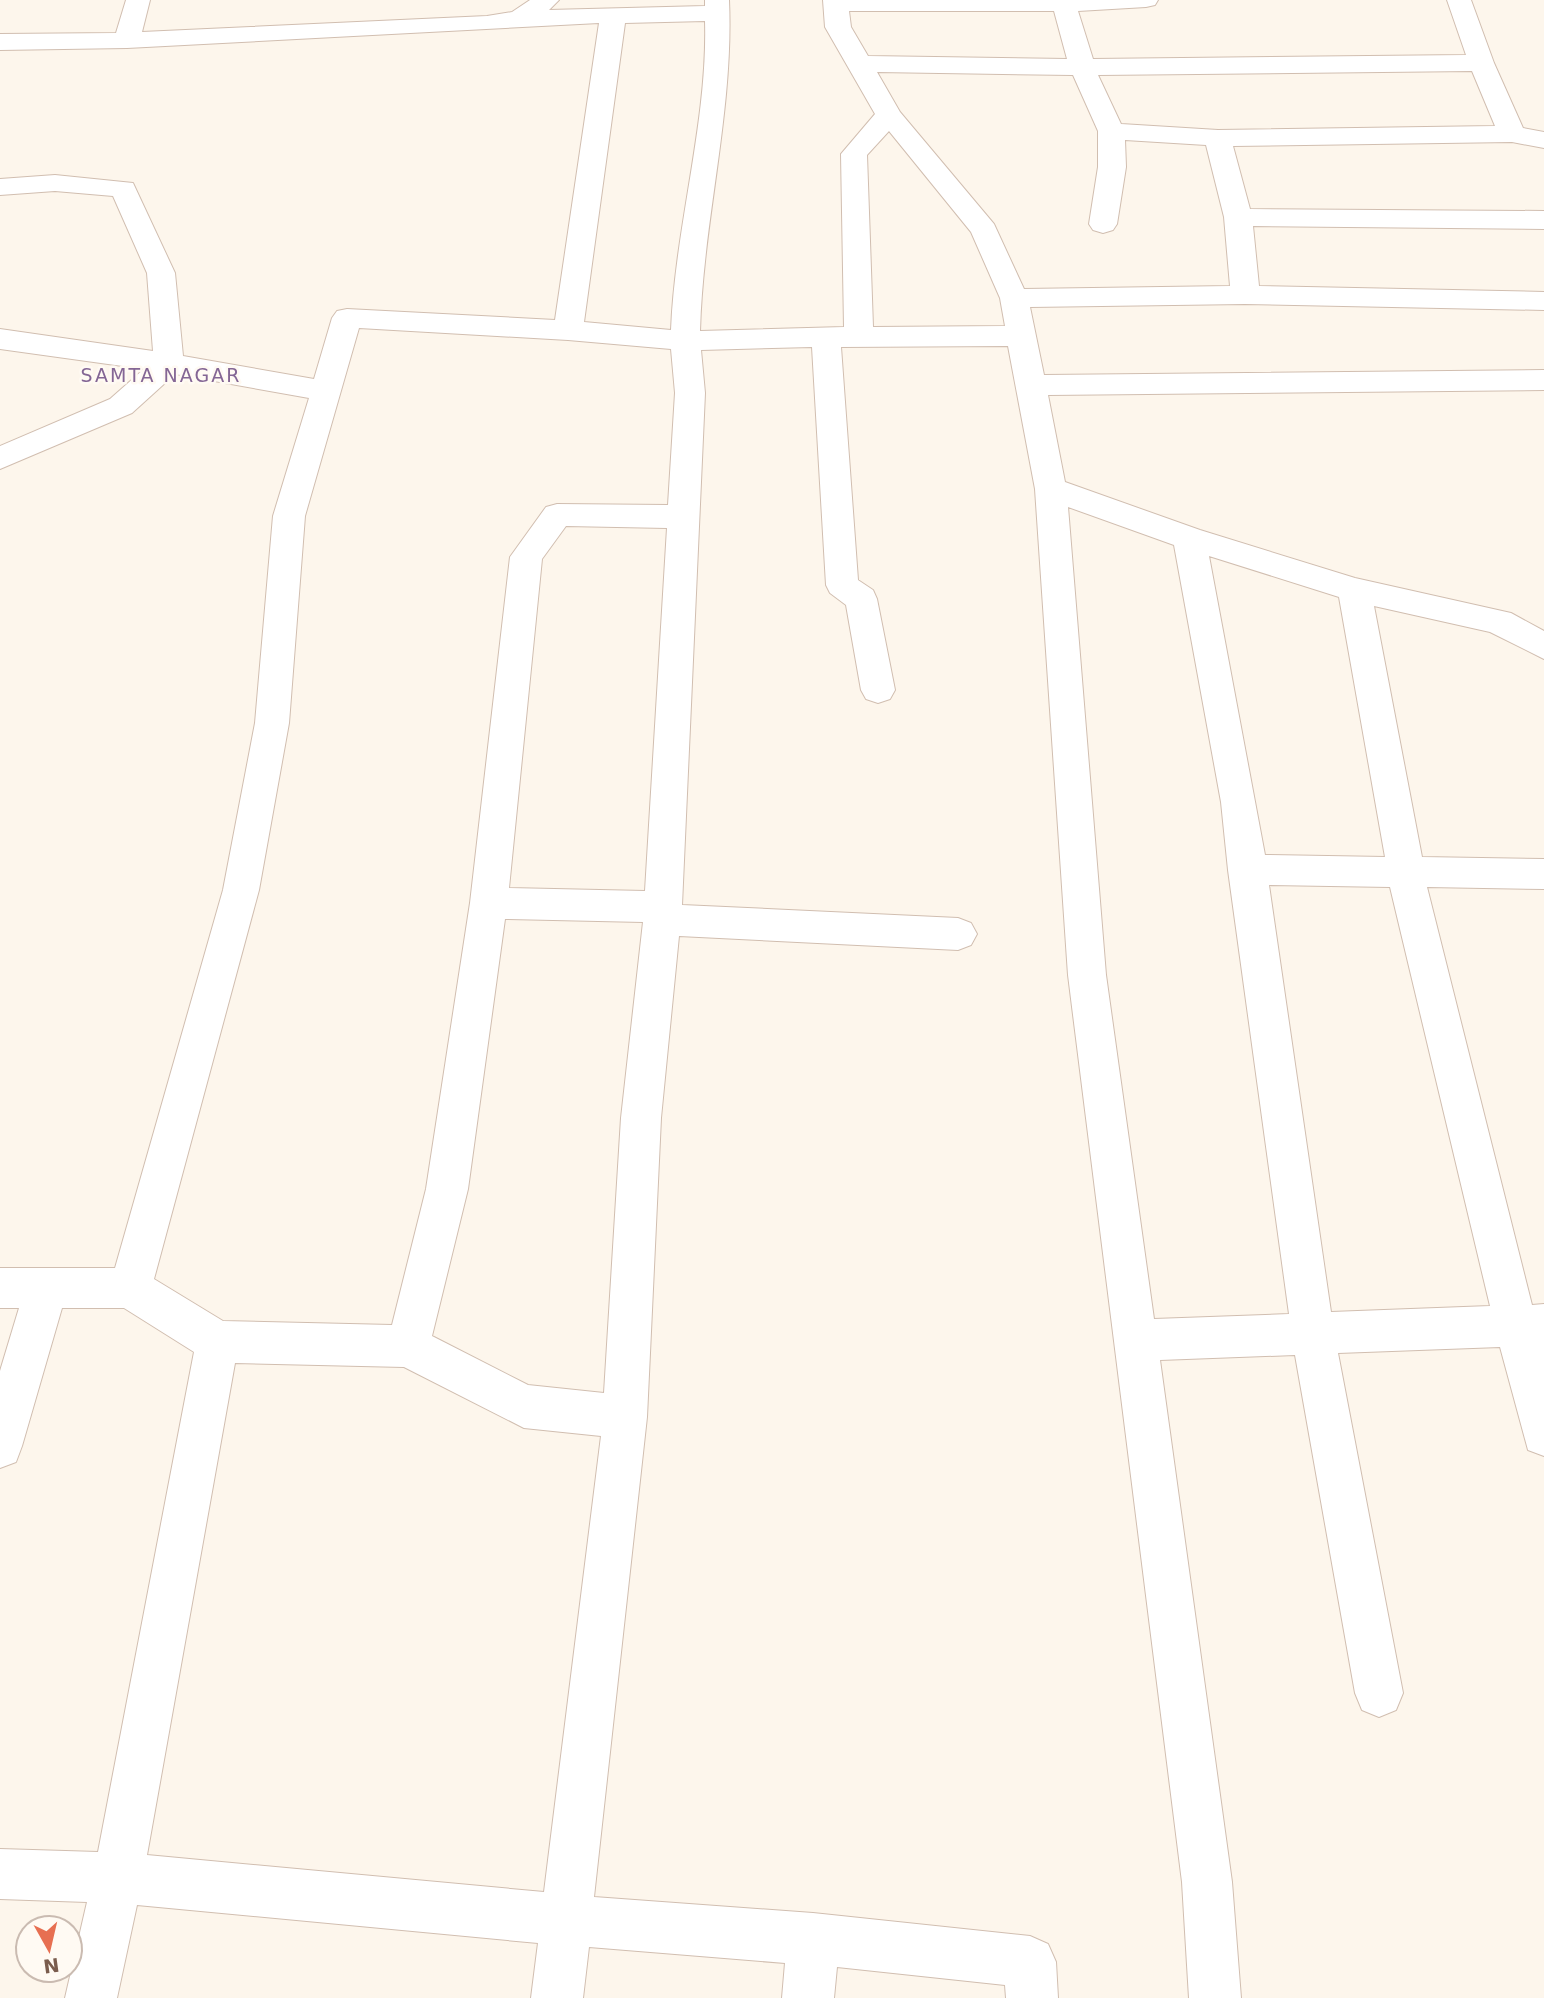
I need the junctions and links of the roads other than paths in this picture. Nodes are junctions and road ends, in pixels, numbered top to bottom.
1 (138, 0) edge
2 (547, 0) edge
3 (1146, 0) edge
4 (1434, 0) edge
5 (1459, 0) edge
6 (835, 2) edge
7 (1063, 2) edge
8 (716, 7) edge
9 (613, 16) junction
10 (520, 18) junction
11 (127, 40) junction
12 (0, 42) edge
13 (862, 64) junction
14 (1481, 64) junction
15 (1082, 67) junction
16 (889, 115) junction
17 (1111, 131) junction
18 (1511, 134) junction
19 (1218, 138) junction
20 (1544, 140) edge
21 (0, 187) edge
22 (1238, 217) junction
23 (1544, 220) edge
24 (1103, 224) dead end
25 (1245, 295) junction
26 (1014, 298) junction
27 (1544, 301) edge
28 (568, 330) junction
29 (859, 335) junction
30 (1020, 336) junction
31 (826, 337) junction
32 (0, 339) edge
33 (685, 341) junction
34 (169, 363) junction
35 (1544, 380) edge
36 (1030, 384) junction
37 (327, 391) junction
38 (0, 434) edge
39 (53, 437) junction
40 (0, 458) edge
41 (1051, 489) junction
42 (684, 517) junction
43 (1189, 538) junction
44 (1354, 590) junction
45 (1544, 646) edge
46 (878, 690) dead end
47 (1246, 870) junction
48 (1405, 871) junction
49 (1544, 874) edge
50 (489, 904) junction
51 (663, 913) junction
52 (958, 934) dead end
53 (0, 1288) edge
54 (46, 1288) junction
55 (130, 1288) junction
56 (1530, 1325) edge
57 (1312, 1333) junction
58 (1134, 1340) junction
59 (217, 1342) junction
60 (408, 1346) junction
61 (625, 1417) junction
62 (1544, 1434) edge
63 (0, 1446) edge
64 (1379, 1693) dead end
65 (0, 1874) edge
66 (118, 1878) junction
67 (565, 1920) junction
68 (813, 1939) junction
69 (91, 1998) edge
70 (556, 1998) edge
71 (808, 1998) edge
72 (1032, 1998) edge
73 (1215, 1998) edge

1 - 11 street
2 - 10 street
3 - 7 street
4 - 5 street
5 - 14 street
6 - 7 street
6 - 13 street
7 - 15 street
8 - 9 street
8 - 33 street
9 - 10 street
9 - 28 street
10 - 11 street
11 - 12 street
13 - 15 street
13 - 16 street
14 - 15 street
14 - 18 street
15 - 17 street
16 - 26 street
16 - 29 street
17 - 19 street
17 - 24 street
18 - 19 street
18 - 20 street
19 - 22 street
21 - 34 street
22 - 23 street
22 - 25 street
25 - 26 street
25 - 27 street
26 - 30 street
28 - 33 street
28 - 37 street
29 - 30 street
29 - 31 street
30 - 36 street
31 - 33 street
31 - 46 street
32 - 34 street
33 - 42 street
34 - 37 street
34 - 39 street
35 - 36 street
36 - 41 street
37 - 55 street
38 - 39 street
39 - 40 street
41 - 43 street
41 - 58 street
42 - 50 street
42 - 51 street
43 - 44 street
43 - 47 street
44 - 45 street
44 - 48 street
47 - 48 street
47 - 57 street
48 - 49 street
48 - 56 street
50 - 51 street
50 - 60 street
51 - 52 street
51 - 61 street
53 - 54 street
54 - 55 street
54 - 63 street
55 - 59 street
56 - 57 street
56 - 62 street
57 - 58 street
57 - 64 street
58 - 73 street
59 - 60 street
59 - 66 street
60 - 61 street
61 - 67 street
65 - 66 street
66 - 67 street
66 - 69 street
67 - 68 street
67 - 70 street
68 - 71 street
68 - 72 street

